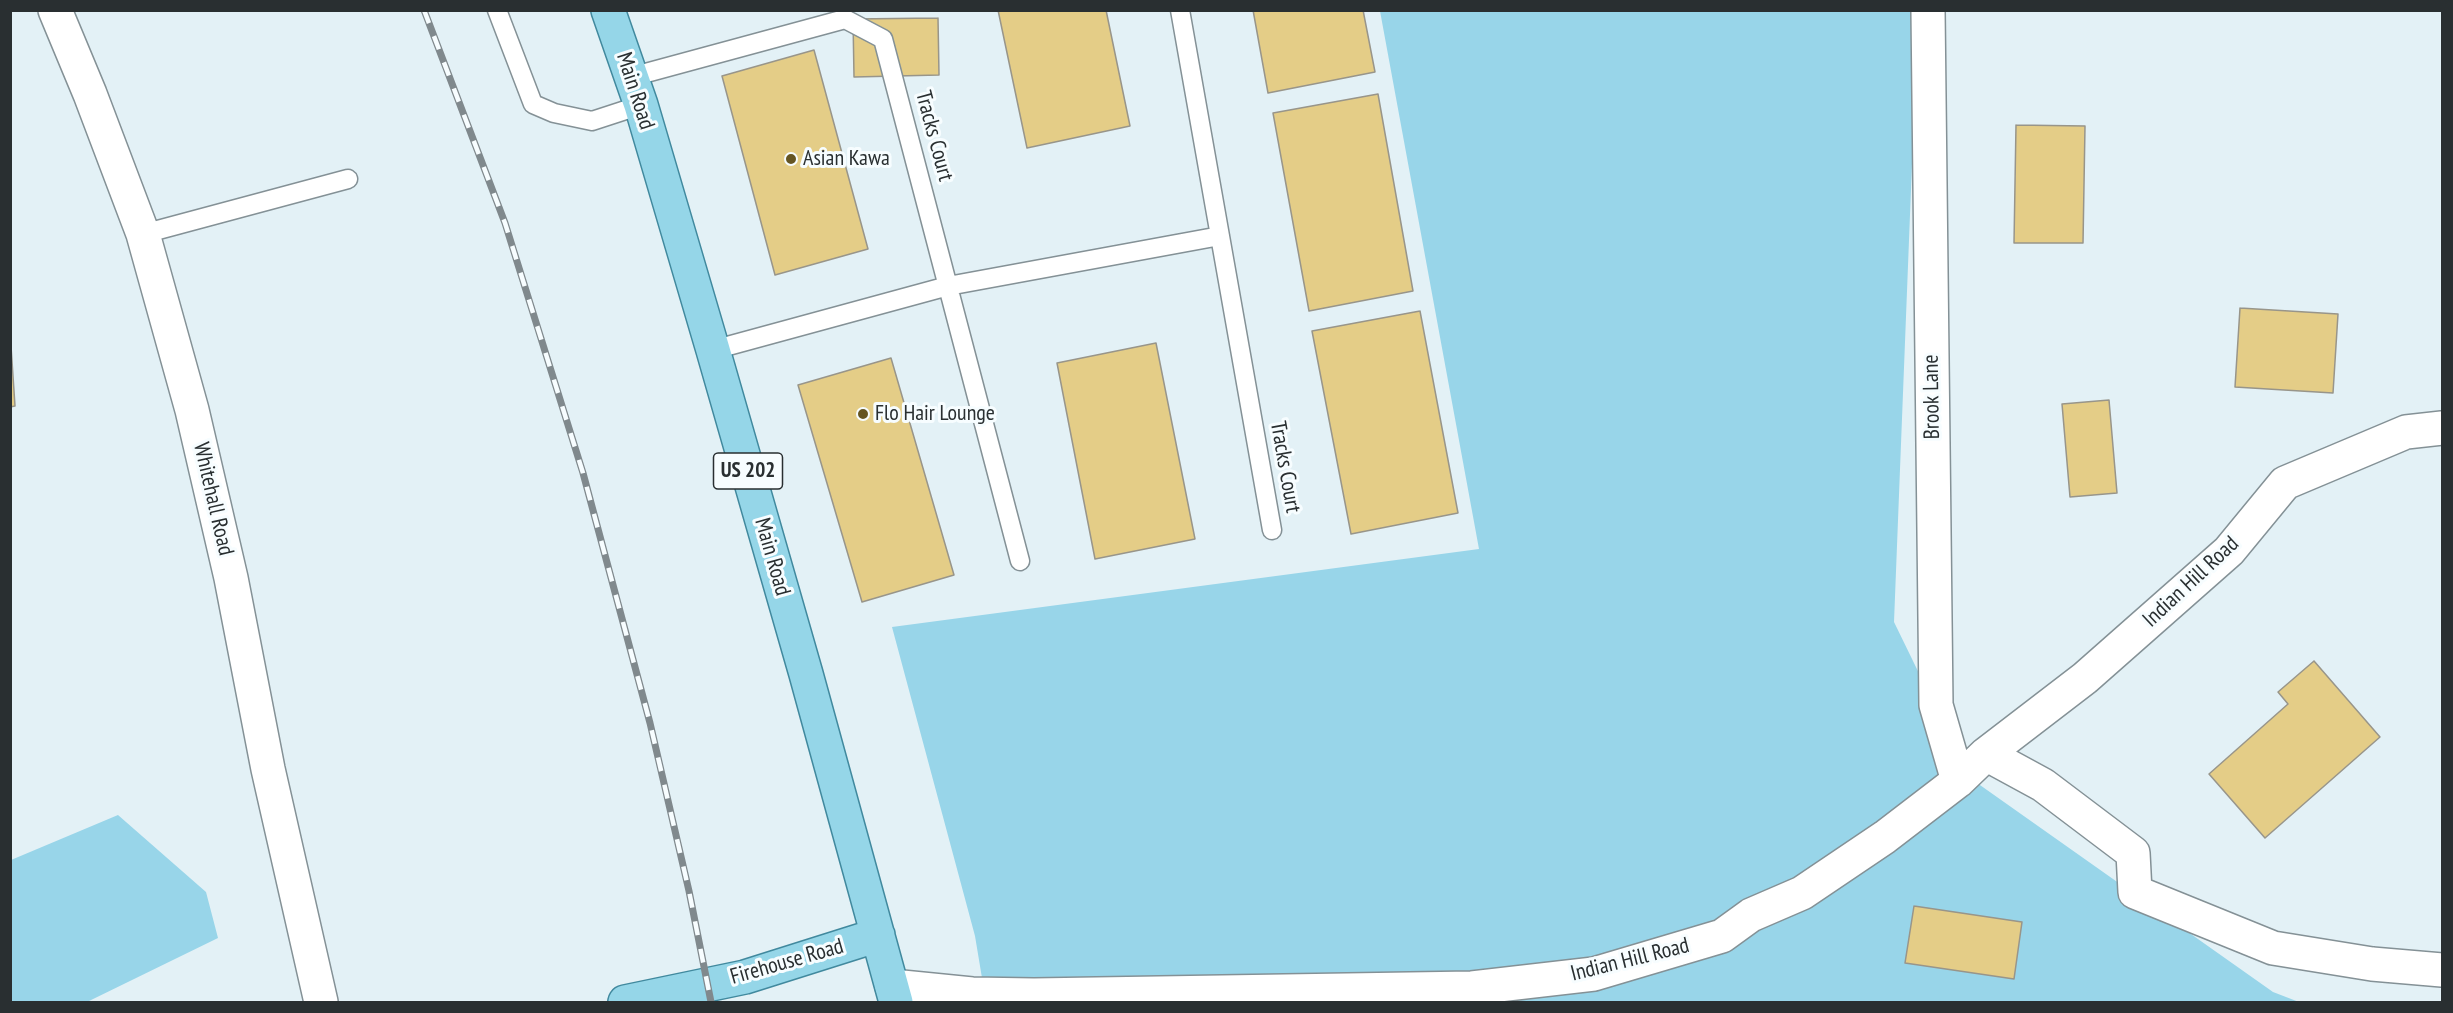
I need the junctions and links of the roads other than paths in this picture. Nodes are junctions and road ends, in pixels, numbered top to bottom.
1 (55, 10) edge
2 (497, 10) edge
3 (608, 10) edge
4 (1180, 10) edge
5 (1928, 10) edge
6 (636, 91) junction
7 (348, 178) dead end
8 (143, 234) junction
9 (1220, 236) junction
10 (948, 286) junction
11 (713, 350) junction
12 (2442, 428) edge
13 (1272, 530) dead end
14 (1020, 561) dead end
15 (1986, 754) junction
16 (1958, 781) junction
17 (878, 935) junction
18 (2442, 970) edge
19 (894, 994) edge
20 (321, 1002) edge
21 (626, 1002) edge

1 - 8 street, Whitehall Road
2 - 6 lane
3 - 6 main road, Main Road / US 202
4 - 9 lane, Tracks Court
5 - 16 street, Brook Lane
6 - 10 lane, Tracks Court
6 - 11 main road, Main Road / US 202
7 - 8 lane
8 - 20 street, Whitehall Road
9 - 10 lane
9 - 13 lane, Tracks Court
10 - 11 lane
10 - 14 lane, Tracks Court
11 - 17 main road, Main Road / US 202
12 - 15 street, Indian Hill Road
15 - 16 street, Indian Hill Road
15 - 18 street
16 - 19 street, Indian Hill Road
17 - 19 main road, Main Road
17 - 21 main road, Firehouse Road

